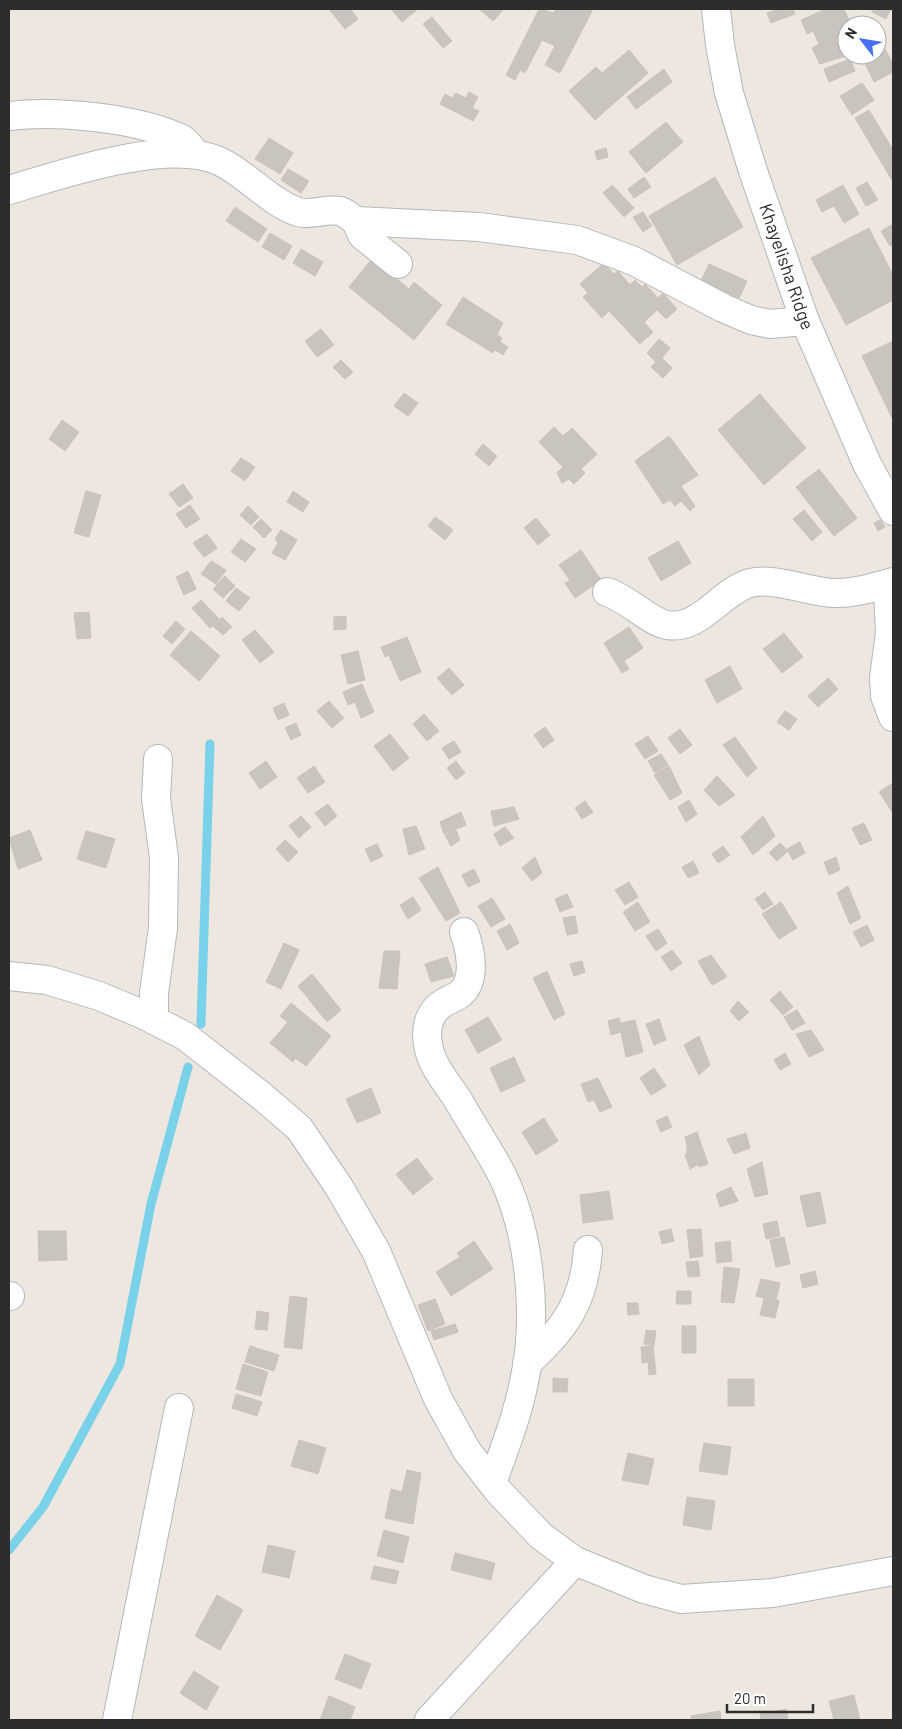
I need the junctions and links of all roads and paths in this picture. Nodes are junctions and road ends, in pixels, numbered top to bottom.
1 (716, 9) edge
2 (9, 116) edge
3 (194, 153) junction
4 (9, 190) edge
5 (356, 221) junction
6 (398, 264) dead end
7 (805, 321) junction
8 (893, 511) edge
9 (893, 582) edge
10 (607, 592) dead end
11 (893, 717) edge
12 (158, 759) dead end
13 (464, 932) dead end
14 (9, 976) edge
15 (154, 1020) junction
16 (588, 1250) dead end
17 (527, 1363) junction
18 (179, 1408) dead end
19 (492, 1483) junction
20 (575, 1561) junction
21 (893, 1570) edge
22 (117, 1720) edge
23 (429, 1720) edge

1 - 7 street, Khayelisha Ridge
2 - 3 street
3 - 4 street
3 - 5 street
5 - 6 street
5 - 7 street
7 - 8 street, Khayelisha Ridge
9 - 10 street
9 - 11 street
12 - 15 street
13 - 17 street
14 - 15 street
15 - 19 street
16 - 17 street
17 - 19 street
18 - 22 street
19 - 20 street
20 - 21 street
20 - 23 street

